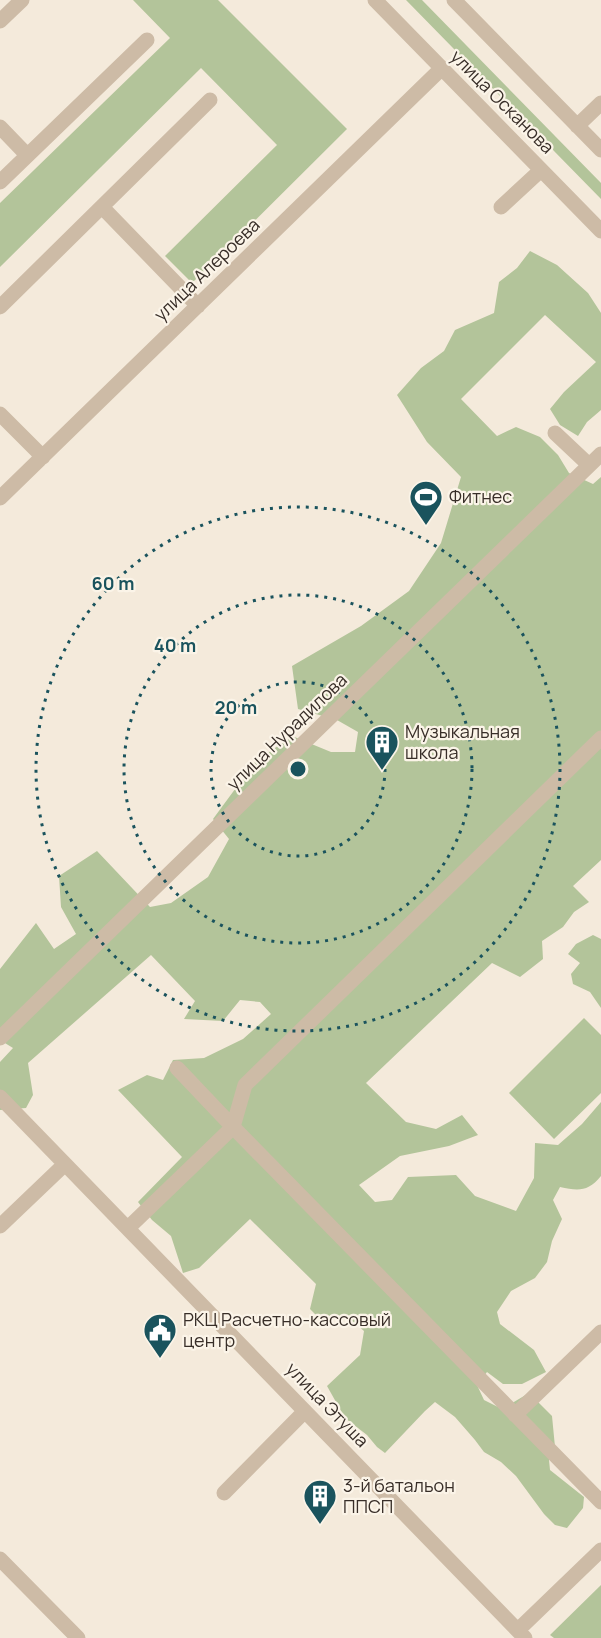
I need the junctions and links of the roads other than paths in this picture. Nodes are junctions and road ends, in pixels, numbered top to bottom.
1 (22, 0) edge
2 (375, 0) edge
3 (454, 0) edge
4 (0, 21) edge
5 (147, 40) dead end
6 (441, 69) junction
7 (210, 100) dead end
8 (601, 103) edge
9 (577, 126) junction
10 (0, 127) edge
11 (601, 150) edge
12 (27, 155) junction
13 (541, 170) junction
14 (0, 182) edge
15 (102, 207) junction
16 (501, 207) dead end
17 (601, 231) edge
18 (198, 306) junction
19 (0, 307) edge
20 (0, 414) edge
21 (555, 433) dead end
22 (601, 454) edge
23 (42, 457) junction
24 (589, 465) junction
25 (0, 498) edge
26 (601, 738) edge
27 (0, 1038) edge
28 (177, 1068) dead end
29 (0, 1097) edge
30 (233, 1127) junction
31 (65, 1164) junction
32 (0, 1226) edge
33 (128, 1228) junction
34 (601, 1332) edge
35 (305, 1411) junction
36 (515, 1415) junction
37 (224, 1493) dead end
38 (601, 1502) edge
39 (601, 1550) edge
40 (0, 1559) edge
41 (521, 1634) edge
42 (78, 1638) edge

1 - 4 street
2 - 6 street, улица Осканова
3 - 9 street, улица Осканова
5 - 12 street
6 - 13 street, улица Осканова
6 - 18 street, улица Алероева
7 - 15 street
8 - 9 street
9 - 11 street, улица Осканова
10 - 12 street
12 - 14 street
13 - 16 street
13 - 17 street, улица Осканова
15 - 18 street
15 - 19 street
18 - 23 street, улица Алероева
20 - 23 street
21 - 24 street
22 - 24 street, улица Нурадилова
23 - 25 street, улица Алероева
24 - 27 street, улица Нурадилова
26 - 30 street
28 - 30 street
29 - 31 street, улица Этуша
30 - 33 street
30 - 36 street
31 - 32 street
31 - 33 street, улица Этуша
33 - 35 street, улица Этуша
34 - 36 street
35 - 37 street
35 - 41 street, улица Этуша
36 - 38 street
39 - 41 street
40 - 42 street

